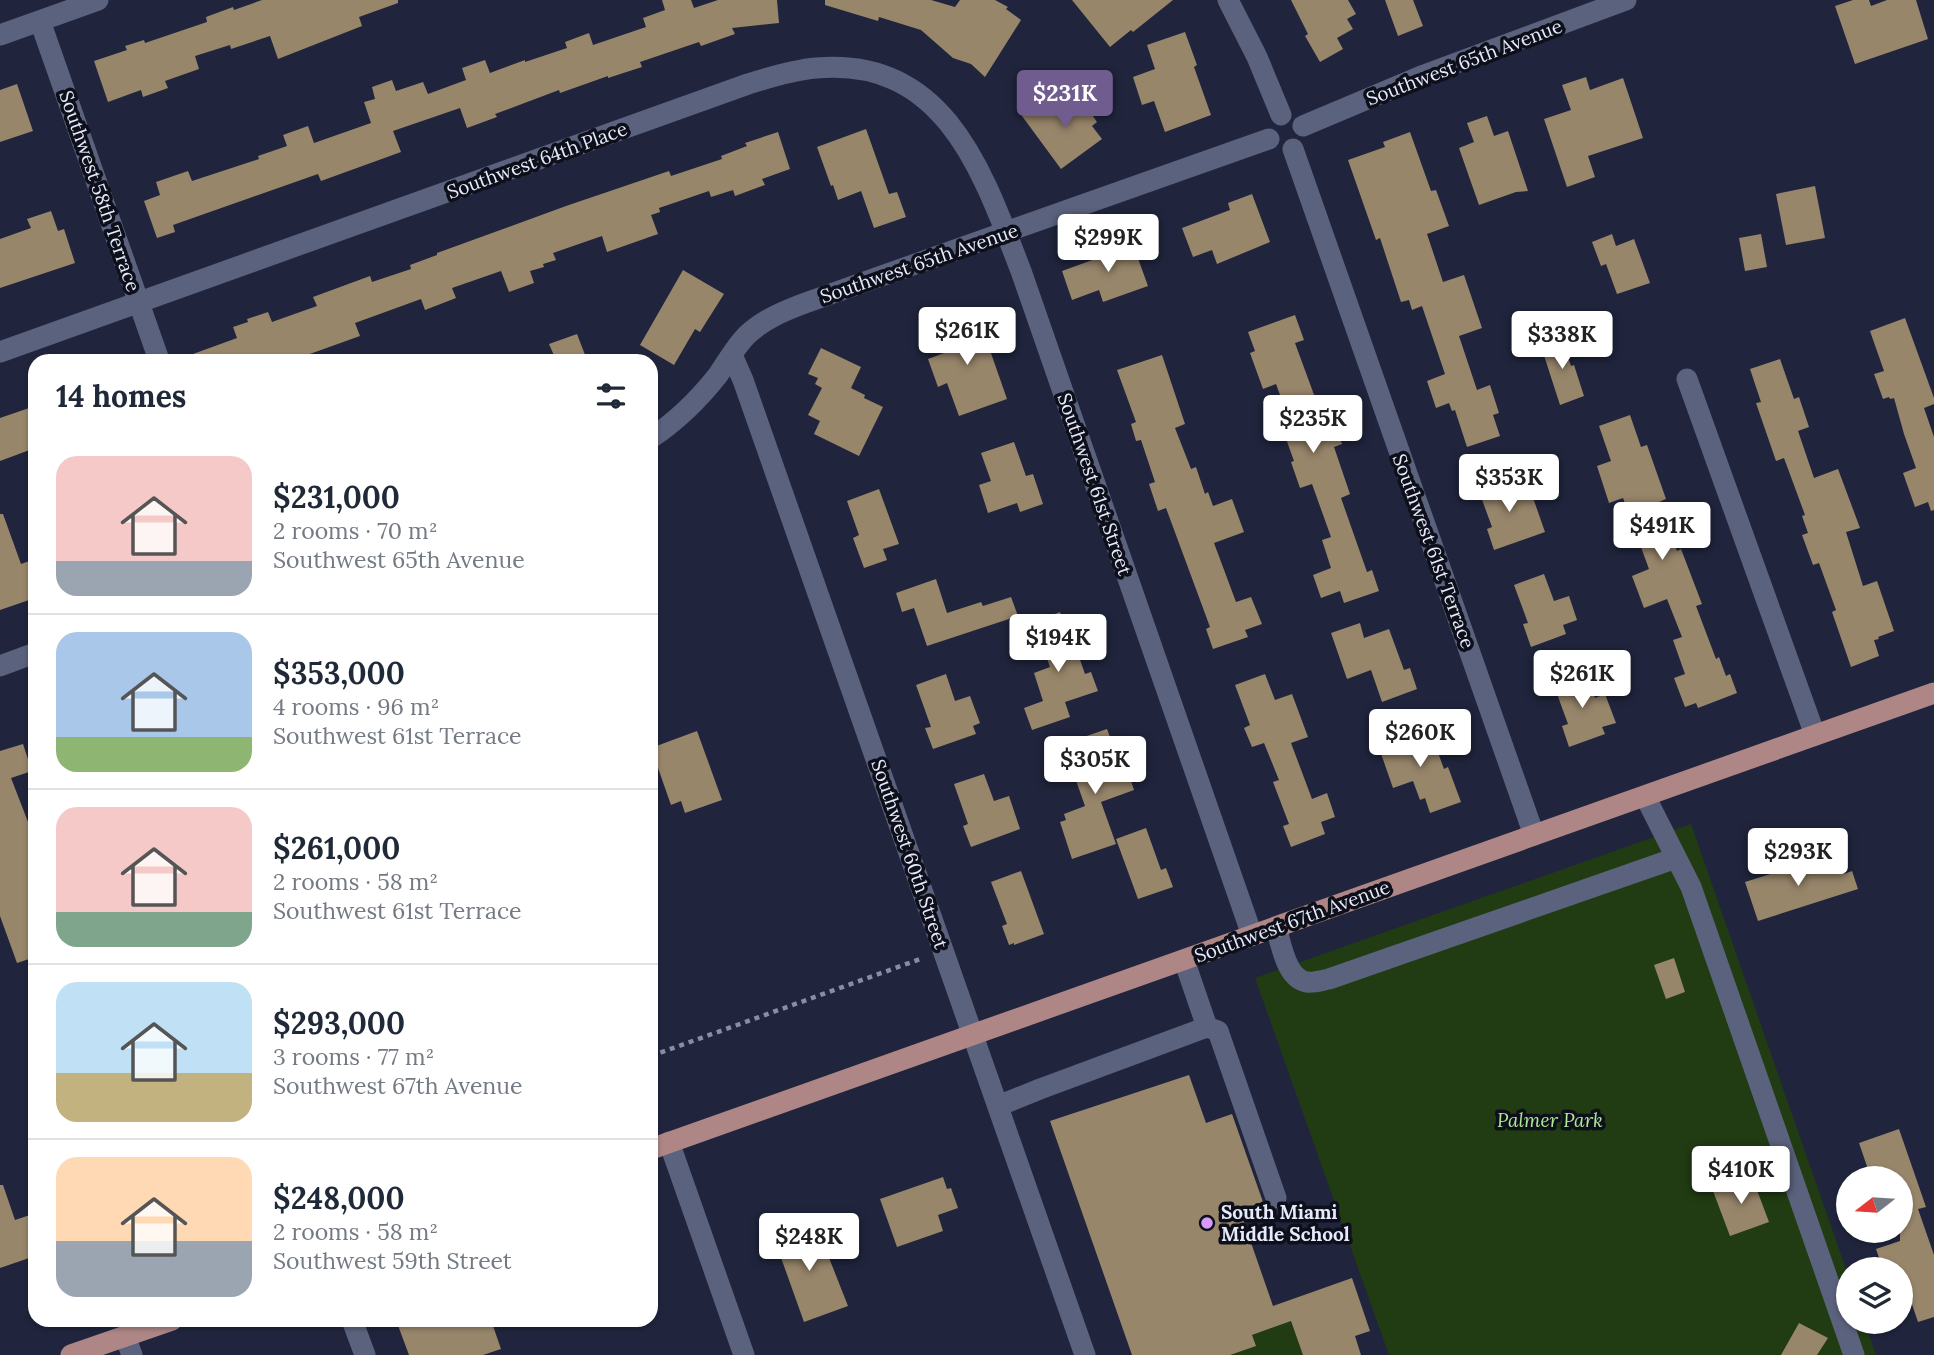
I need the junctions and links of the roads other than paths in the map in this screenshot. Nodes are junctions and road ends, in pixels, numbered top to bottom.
1 (99, 0) edge
2 (1228, 0) edge
3 (1626, 0) edge
4 (40, 20) junction
5 (0, 35) edge
6 (1282, 115) junction
7 (1303, 126) junction
8 (1269, 139) junction
9 (1293, 149) junction
10 (1006, 233) junction
11 (139, 304) junction
12 (0, 352) edge
13 (157, 354) edge
14 (732, 355) junction
15 (1687, 379) dead end
16 (658, 433) edge
17 (28, 656) edge
18 (0, 666) edge
19 (1934, 693) edge
20 (1815, 735) junction
21 (1645, 796) junction
22 (1534, 835) junction
23 (1676, 858) junction
24 (1276, 927) junction
25 (1252, 935) junction
26 (1184, 960) junction
27 (1207, 1027) junction
28 (973, 1035) junction
29 (998, 1106) junction
30 (660, 1146) edge
31 (1276, 1198) dead end
32 (160, 1327) edge
33 (355, 1327) edge
34 (128, 1346) edge
35 (71, 1355) edge
36 (365, 1355) edge
37 (744, 1355) edge
38 (1085, 1355) edge
39 (1854, 1355) edge

1 - 4 street
2 - 6 street
3 - 7 street, Southwest 65th Avenue
4 - 5 street
4 - 11 street, Southwest 58th Terrace
6 - 7 street
6 - 8 street
7 - 9 street
8 - 9 street
8 - 10 street, Southwest 65th Avenue
9 - 22 street, Southwest 61st Terrace
10 - 11 street, Southwest 64th Place
10 - 14 street, Southwest 65th Avenue
10 - 25 street, Southwest 61st Street
11 - 12 street, Southwest 64th Place
11 - 13 street, Southwest 58th Terrace
14 - 16 street, Southwest 65th Avenue
14 - 28 street, Southwest 60th Street
15 - 20 street
17 - 18 street
19 - 20 main road, Southwest 67th Avenue
20 - 21 main road, Southwest 67th Avenue
21 - 22 main road, Southwest 67th Avenue
21 - 23 street
22 - 24 main road, Southwest 67th Avenue
23 - 24 street
23 - 39 street
24 - 25 main road, Southwest 67th Avenue
25 - 26 main road, Southwest 67th Avenue
26 - 27 street
26 - 28 main road, Southwest 67th Avenue
27 - 29 street
27 - 31 street
28 - 29 street, Southwest 60th Street
28 - 30 main road, Southwest 67th Avenue
29 - 38 street, Southwest 60th Street
30 - 37 street
32 - 34 main road
33 - 36 street
34 - 35 main road

